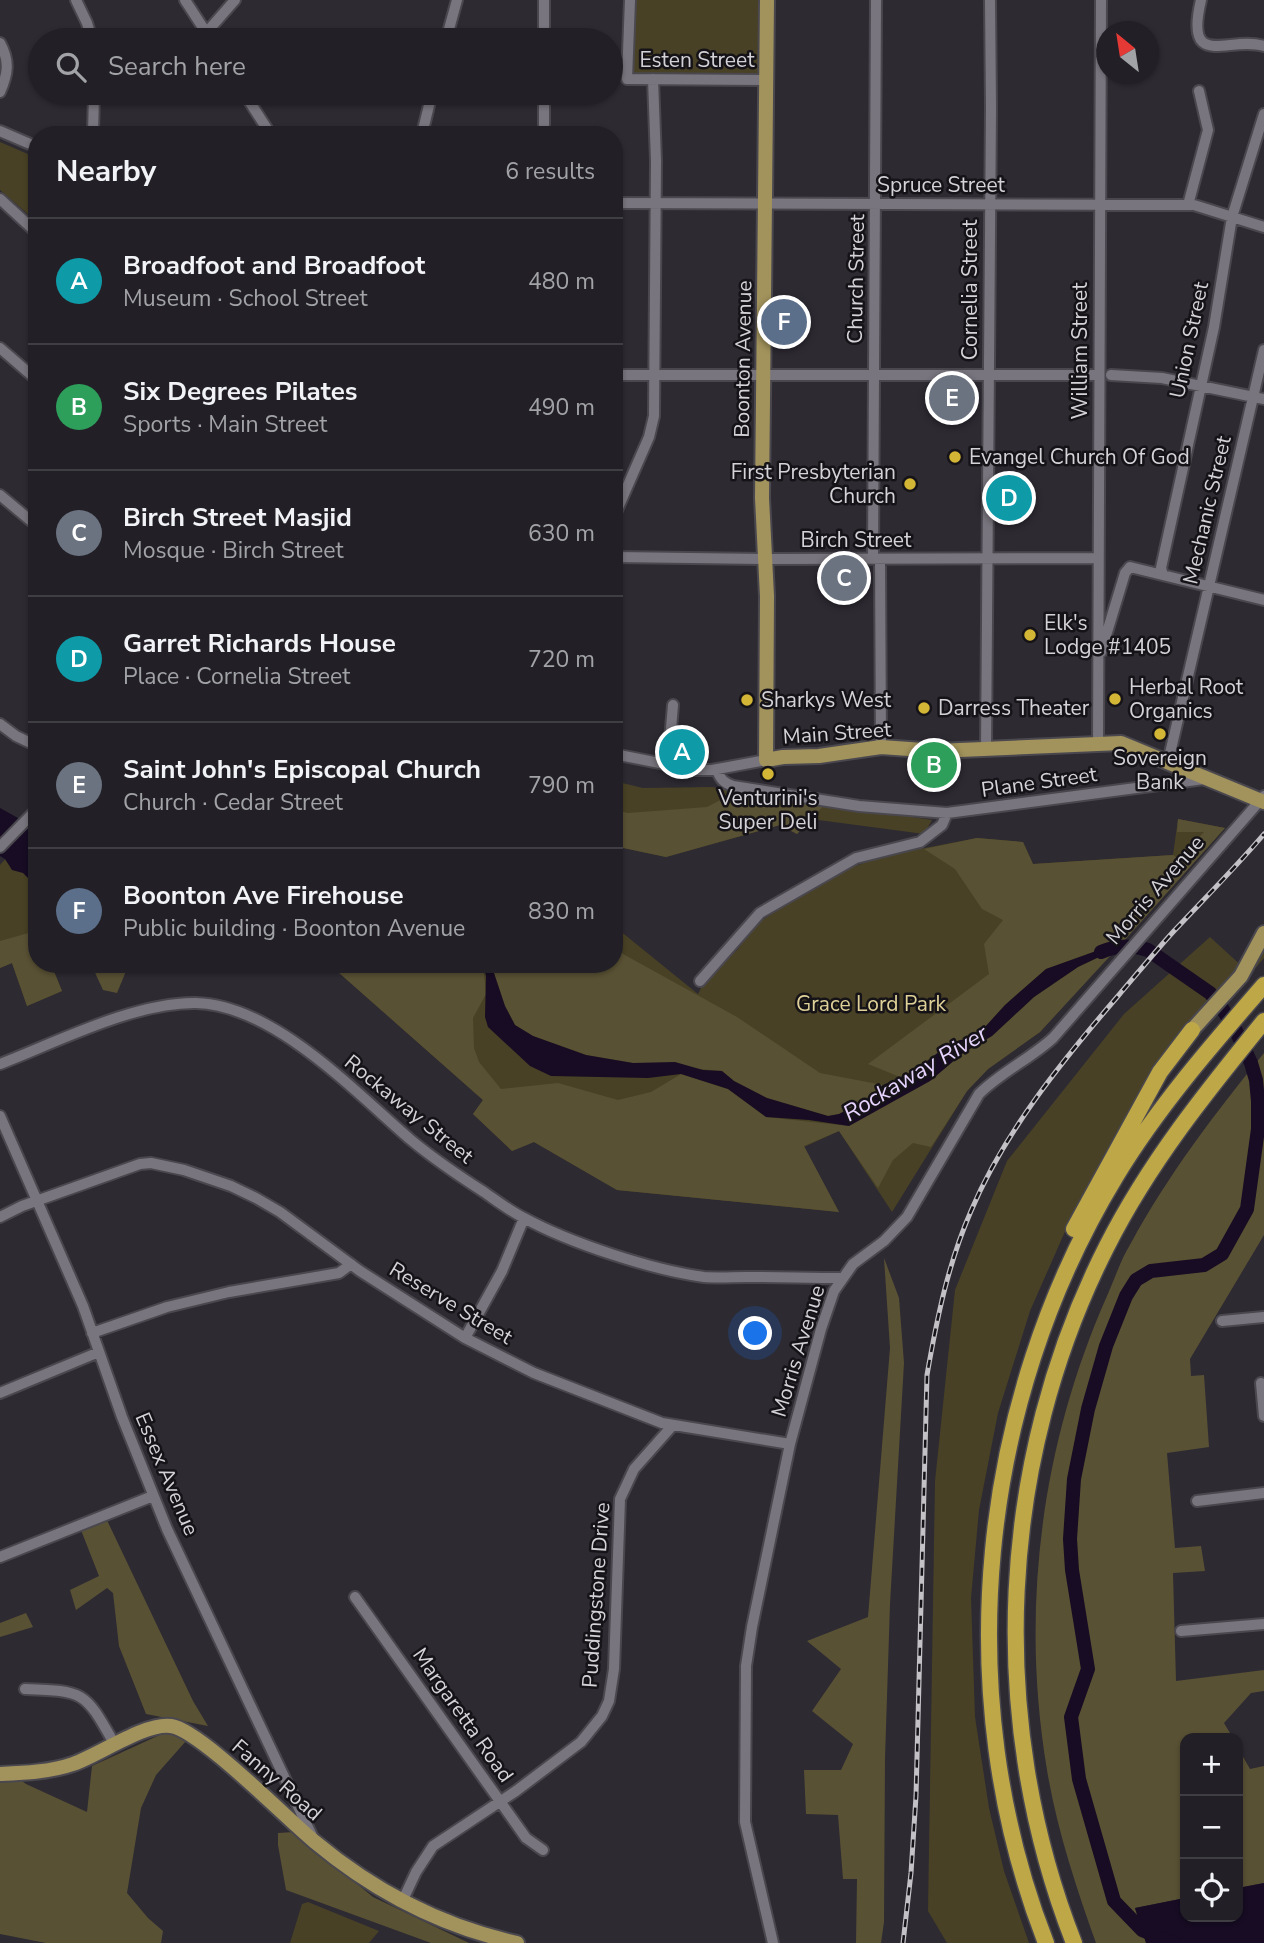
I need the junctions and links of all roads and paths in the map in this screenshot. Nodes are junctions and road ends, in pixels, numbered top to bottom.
1 (76, 0) edge
2 (186, 0) edge
3 (235, 0) edge
4 (457, 0) edge
5 (544, 0) edge
6 (630, 0) edge
7 (768, 0) edge
8 (877, 0) edge
9 (990, 0) edge
10 (1101, 0) edge
11 (1200, 0) edge
12 (88, 28) edge
13 (203, 28) edge
14 (215, 28) edge
15 (449, 28) edge
16 (544, 28) edge
17 (0, 43) edge
18 (1264, 46) edge
19 (653, 79) junction
20 (767, 80) junction
21 (1199, 91) dead end
22 (0, 92) edge
23 (94, 105) edge
24 (252, 105) edge
25 (428, 105) edge
26 (544, 105) edge
27 (1264, 114) edge
28 (93, 126) edge
29 (265, 126) edge
30 (422, 126) edge
31 (544, 126) edge
32 (0, 131) edge
33 (28, 143) edge
34 (0, 200) edge
35 (1099, 203) junction
36 (623, 204) edge
37 (655, 204) junction
38 (766, 205) junction
39 (876, 205) junction
40 (990, 205) junction
41 (1188, 205) junction
42 (1232, 217) junction
43 (28, 225) edge
44 (1264, 227) edge
45 (0, 348) edge
46 (1264, 349) edge
47 (28, 372) edge
48 (623, 375) edge
49 (1105, 375) junction
50 (653, 376) junction
51 (764, 376) junction
52 (873, 377) junction
53 (988, 377) junction
54 (1200, 384) junction
55 (1258, 397) edge
56 (0, 495) edge
57 (623, 496) edge
58 (28, 518) edge
59 (623, 557) edge
60 (986, 558) junction
61 (1098, 558) junction
62 (765, 559) junction
63 (876, 559) junction
64 (1163, 575) junction
65 (1209, 586) junction
66 (1264, 600) edge
67 (1098, 663) junction
68 (673, 705) dead end
69 (0, 724) edge
70 (28, 742) edge
71 (1098, 744) junction
72 (881, 747) junction
73 (986, 749) junction
74 (623, 756) edge
75 (766, 760) junction
76 (1168, 762) junction
77 (668, 764) junction
78 (717, 770) junction
79 (1207, 778) junction
80 (1263, 799) edge
81 (947, 813) junction
82 (28, 817) edge
83 (0, 847) edge
84 (1264, 933) edge
85 (701, 982) dead end
86 (1264, 985) edge
87 (1260, 1025) edge
88 (1195, 1027) joint
89 (0, 1064) edge
90 (0, 1116) edge
91 (38, 1201) junction
92 (0, 1217) edge
93 (524, 1218) junction
94 (351, 1264) junction
95 (842, 1278) junction
96 (1264, 1317) edge
97 (1222, 1321) dead end
98 (92, 1333) junction
99 (465, 1338) junction
100 (99, 1352) junction
101 (1261, 1383) dead end
102 (0, 1393) edge
103 (1264, 1416) edge
104 (673, 1425) junction
105 (790, 1444) junction
106 (1000, 1492) junction
107 (1264, 1493) edge
108 (153, 1496) junction
109 (1197, 1501) dead end
110 (0, 1557) edge
111 (355, 1597) dead end
112 (1264, 1624) edge
113 (1181, 1632) dead end
114 (25, 1689) dead end
115 (115, 1745) junction
116 (0, 1773) edge
117 (500, 1801) junction
118 (314, 1840) junction
119 (543, 1850) dead end
120 (402, 1902) junction
121 (490, 1940) edge
122 (516, 1943) edge
123 (773, 1943) edge
124 (1046, 1943) edge
125 (1074, 1943) edge

1 - 12 street
2 - 13 street
3 - 14 street
4 - 15 street
5 - 16 street
6 - 19 street, Esten Street
7 - 20 main road, Boonton Avenue
8 - 39 street, Church Street
9 - 40 street, Cornelia Street
10 - 35 street, William Street
11 - 18 street
17 - 22 street
19 - 20 street, Esten Street
19 - 37 street
20 - 38 main road, Boonton Avenue
21 - 41 street
23 - 28 street
24 - 29 street
25 - 30 street
26 - 31 street
27 - 42 street, Union Street
32 - 33 street
34 - 43 street
35 - 40 street, Spruce Street
35 - 41 street, Spruce Street
35 - 49 street, William Street
36 - 37 street, Spruce Street
37 - 38 street, Spruce Street
37 - 50 street
38 - 39 street, Spruce Street
38 - 51 main road, Boonton Avenue
39 - 40 street, Spruce Street
39 - 52 street, Church Street
40 - 53 street, Cornelia Street
41 - 42 street, Spruce Street
42 - 44 street, Spruce Street
42 - 54 street, Union Street
45 - 47 street
46 - 55 street, Mechanic Street
48 - 50 street
49 - 53 street
49 - 54 street
49 - 61 street, William Street
50 - 51 street
50 - 57 street
51 - 52 street
51 - 62 main road, Boonton Avenue
52 - 53 street
52 - 63 street, Church Street
53 - 60 street, Cornelia Street
54 - 55 street
54 - 64 street, Union Street
55 - 65 street, Mechanic Street
56 - 58 street
59 - 62 street, Birch Street
60 - 61 street, Birch Street
60 - 63 street, Birch Street
60 - 73 street, Cornelia Street
61 - 67 street, William Street
62 - 63 street, Birch Street
62 - 75 main road, Boonton Avenue
63 - 72 street, Church Street
64 - 65 street
64 - 67 street
65 - 66 street
65 - 76 street, Mechanic Street
67 - 71 street, William Street
68 - 77 street
69 - 70 street
71 - 73 main road, Main Street
71 - 76 main road, Main Street
72 - 73 main road, Main Street
72 - 75 main road, Main Street
74 - 77 street, Main Street
75 - 78 street, Main Street
76 - 79 main road, Main Street
77 - 78 street, Main Street
78 - 81 street, Plane Street
79 - 80 main road, Main Street
79 - 81 street, Plane Street
80 - 95 street, Morris Avenue
81 - 85 street
82 - 83 street
84 - 88 main road
86 - 106 highway
87 - 125 highway
88 - 106 highway
89 - 93 street, Rockaway Street
90 - 91 street, Essex Avenue
91 - 92 street, Reserve Street
91 - 94 street, Reserve Street
91 - 98 street, Essex Avenue
93 - 95 street, Rockaway Street
93 - 99 street
94 - 98 street
94 - 99 street, Reserve Street
95 - 105 street, Morris Avenue
96 - 97 street
98 - 100 street, Essex Avenue
99 - 104 street, Reserve Street
100 - 102 street
100 - 108 street, Essex Avenue
101 - 103 street
104 - 105 street, Reserve Street
104 - 117 street, Puddingstone Drive
105 - 123 street, Morris Avenue
106 - 124 highway
107 - 109 street
108 - 110 street
108 - 118 street, Essex Avenue
111 - 117 street, Margaretta Road
112 - 113 street
114 - 115 street
115 - 116 main road, Fanny Road
115 - 118 main road, Fanny Road
117 - 119 street, Margaretta Road
117 - 120 street, Puddingstone Drive
118 - 120 main road, Fanny Road
120 - 121 main road, Fanny Road
121 - 122 main road, Fanny Road

